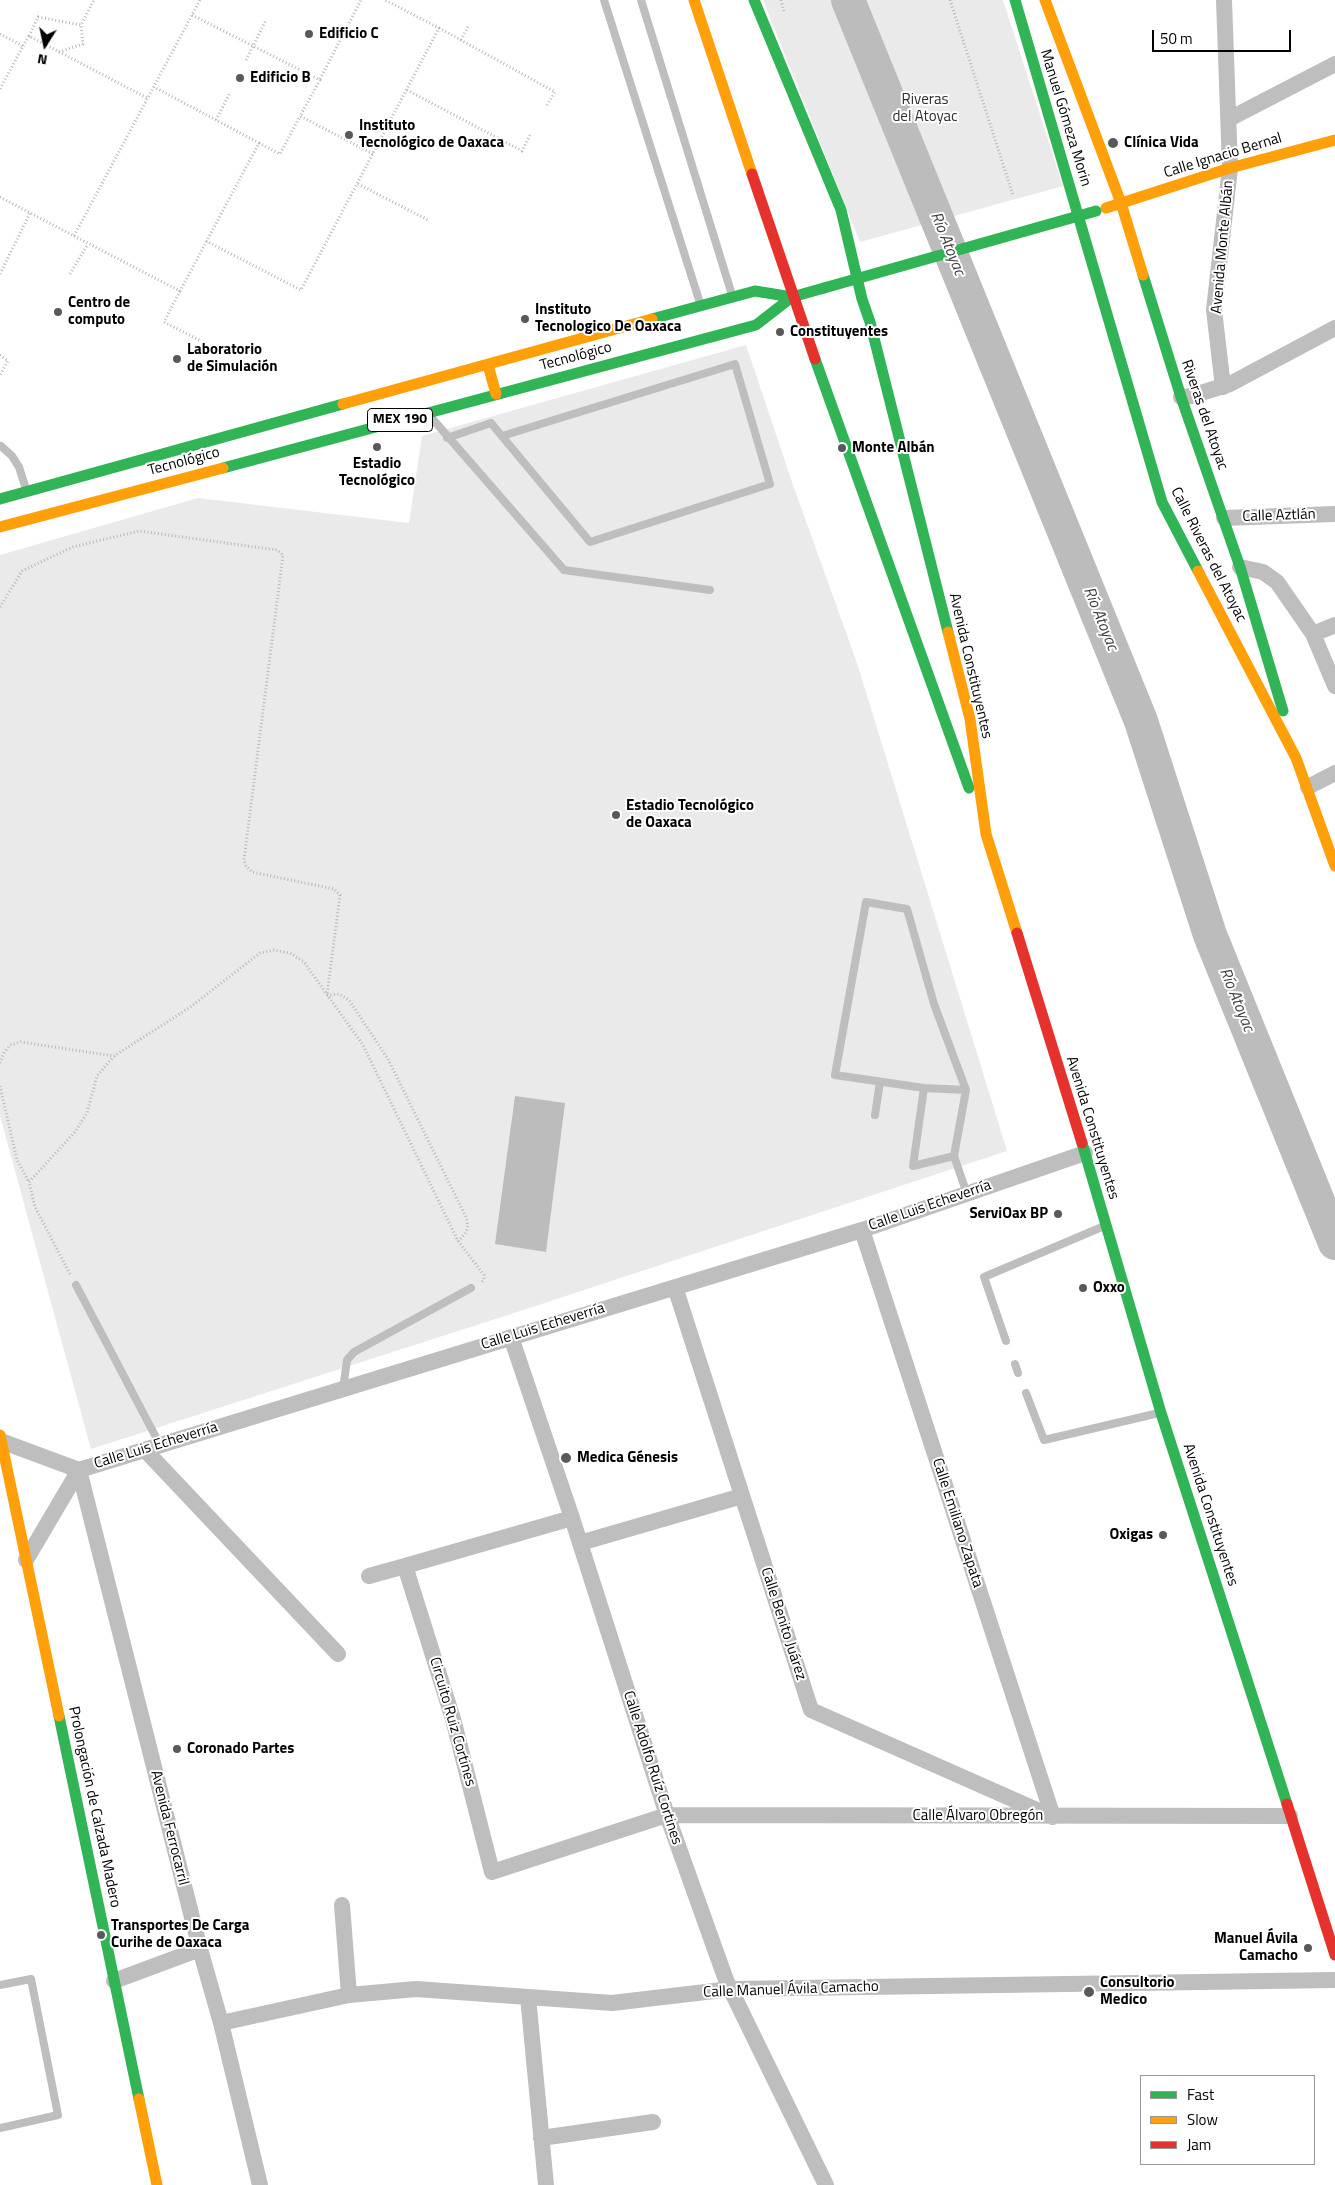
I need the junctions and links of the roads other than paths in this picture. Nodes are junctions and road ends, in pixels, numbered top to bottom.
1 (604, 0) edge
2 (641, 0) edge
3 (694, 0) edge
4 (754, 0) edge
5 (1014, 0) edge
6 (1045, 0) edge
7 (1224, 0) edge
8 (1335, 64) edge
9 (1229, 119) junction
10 (1335, 140) edge
11 (1230, 168) junction
12 (1121, 204) junction
13 (1088, 244) joint
14 (792, 296) junction
15 (733, 297) junction
16 (701, 306) junction
17 (1335, 328) edge
18 (488, 365) junction
19 (1223, 386) junction
20 (496, 394) junction
21 (1181, 397) junction
22 (427, 413) junction
23 (502, 436) junction
24 (447, 438) junction
25 (1, 446) edge
26 (108, 484) junction
27 (27, 492) junction
28 (0, 499) edge
29 (1335, 514) edge
30 (1224, 518) junction
31 (0, 527) edge
32 (1240, 566) junction
33 (710, 590) dead end
34 (1335, 625) edge
35 (1313, 634) junction
36 (1335, 686) edge
37 (1296, 758) junction
38 (1335, 773) edge
39 (1308, 787) junction
40 (986, 834) junction
41 (1335, 866) edge
42 (880, 1082) junction
43 (924, 1088) junction
44 (966, 1090) junction
45 (875, 1115) dead end
46 (1085, 1153) junction
47 (954, 1156) junction
48 (967, 1194) junction
49 (1107, 1226) junction
50 (862, 1230) junction
51 (76, 1285) road end
52 (675, 1287) junction
53 (471, 1288) road end
54 (511, 1337) junction
55 (1006, 1341) dead end
56 (1015, 1364) dead end
57 (1018, 1373) dead end
58 (343, 1389) junction
59 (1026, 1393) dead end
60 (1161, 1413) junction
61 (1, 1438) edge
62 (152, 1448) junction
63 (78, 1470) junction
64 (742, 1496) junction
65 (572, 1518) junction
66 (580, 1543) junction
67 (26, 1560) junction
68 (405, 1566) junction
69 (369, 1576) dead end
70 (338, 1654) dead end
71 (667, 1815) junction
72 (1290, 1816) junction
73 (1053, 1817) junction
74 (342, 1906) dead end
75 (200, 1950) junction
76 (1335, 1955) edge
77 (1335, 1980) edge
78 (114, 1981) junction
79 (0, 1985) edge
80 (731, 1989) junction
81 (349, 1995) junction
82 (528, 1997) junction
83 (221, 2023) junction
84 (653, 2122) dead end
85 (0, 2128) edge
86 (541, 2138) junction
87 (157, 2185) edge
88 (260, 2185) edge
89 (546, 2185) edge
90 (826, 2185) edge

1 - 16 lane
2 - 15 lane
3 - 14 main road
4 - 40 main road, Avenida Constituyentes
5 - 13 main road, Manuel Gómeza Morin
6 - 12 main road, Riveras del Atoyac
7 - 9 street, Avenida Monte Albán
8 - 9 street
9 - 11 street, Avenida Monte Albán
10 - 11 main road, Calle Ignacio Bernal
11 - 12 main road, Calle Ignacio Bernal
11 - 19 street, Avenida Monte Albán
12 - 14 main road, MEX 190, bridge
12 - 21 main road, Riveras del Atoyac
13 - 37 main road, Calle Riveras del Atoyac
14 - 15 main road, Tecnológico / MEX 190
14 - 20 main road, Tecnológico / MEX 190
14 - 40 main road
15 - 16 main road, Tecnológico / MEX 190
16 - 18 main road, Tecnológico / MEX 190
17 - 19 street
18 - 20 main road
18 - 26 main road, Tecnológico / MEX 190
19 - 21 street
20 - 22 main road, Tecnológico / MEX 190
21 - 30 main road, Riveras del Atoyac
22 - 24 lane
22 - 26 main road, Tecnológico / MEX 190
23 - 23 lane
23 - 24 lane
24 - 33 lane
25 - 27 lane
26 - 27 main road, Tecnológico / MEX 190
26 - 31 main road, Tecnológico / MEX 190
27 - 28 main road, Tecnológico / MEX 190
29 - 30 street, Calle Aztlán
30 - 32 main road, Riveras del Atoyac
32 - 35 street
32 - 37 main road, Riveras del Atoyac
34 - 35 street
35 - 36 street
37 - 39 main road, Calle Riveras del Atoyac
38 - 39 street
39 - 41 main road, Calle Riveras del Atoyac
40 - 46 main road, Avenida Constituyentes
42 - 43 lane
42 - 44 lane
42 - 45 lane
43 - 44 lane
43 - 47 lane
44 - 47 lane
46 - 48 street, Calle Luis Echeverría
46 - 49 main road, Avenida Constituyentes
47 - 48 lane
48 - 50 street, Calle Luis Echeverría
49 - 55 lane
49 - 60 main road, Avenida Constituyentes
50 - 52 street, Calle Luis Echeverría
50 - 73 street, Calle Emiliano Zapata
51 - 62 lane
52 - 54 street, Calle Luis Echeverría
52 - 64 street, Calle Benito Juárez
53 - 58 lane
54 - 58 street, Calle Luis Echeverría
54 - 65 street, Calle Adolfo Ruíz Cortines
56 - 57 lane
58 - 62 street, Calle Luis Echeverría
59 - 60 lane
60 - 72 main road, Avenida Constituyentes
61 - 63 street, Calle Luis Echeverría
61 - 67 main road, Prolongación de Calzada Madero
62 - 63 street, Calle Luis Echeverría
62 - 70 street
63 - 67 street
63 - 75 street, Avenida Ferrocarril
64 - 66 street
64 - 73 street, Calle Benito Juárez
65 - 66 street, Calle Adolfo Ruíz Cortines
65 - 68 street
66 - 71 street, Calle Adolfo Ruíz Cortines
67 - 78 main road, Prolongación de Calzada Madero
68 - 69 street
68 - 71 street, Circuito Ruiz Cortines
71 - 73 street, Calle Álvaro Obregón
71 - 80 street, Calle Adolfo Ruíz Cortines
72 - 73 street, Calle Álvaro Obregón
72 - 76 main road, Avenida Constituyentes
74 - 81 street
75 - 78 street
75 - 83 street, Avenida Ferrocarril
77 - 80 street, Calle Manuel Ávila Camacho
78 - 87 main road, Prolongación de Calzada Madero
79 - 85 lane
80 - 82 street, Calle Manuel Ávila Camacho
80 - 90 street, Calle Adolfo Ruíz Cortines
81 - 82 street, Calle Manuel Ávila Camacho
81 - 83 street, Calle Manuel Ávila Camacho
82 - 86 street
83 - 88 street, Avenida Ferrocarril
84 - 86 street
86 - 89 street

